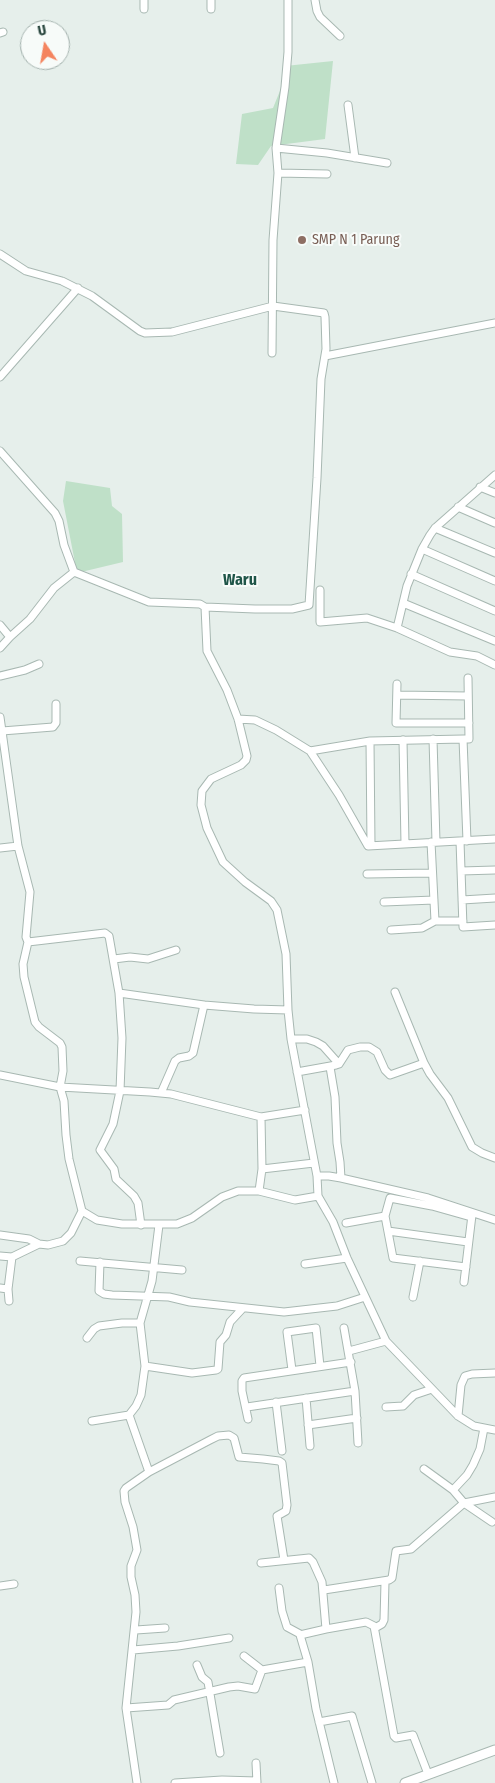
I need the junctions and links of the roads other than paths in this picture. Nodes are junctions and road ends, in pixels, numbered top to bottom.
1 (144, 0) edge
2 (211, 0) edge
3 (288, 0) edge
4 (315, 0) edge
5 (211, 8) dead end
6 (144, 9) dead end
7 (340, 36) dead end
8 (348, 105) dead end
9 (276, 148) junction
10 (354, 158) junction
11 (387, 162) dead end
12 (278, 173) junction
13 (327, 174) dead end
14 (0, 254) edge
15 (78, 288) junction
16 (273, 306) junction
17 (495, 324) edge
18 (272, 353) dead end
19 (325, 356) junction
20 (0, 377) edge
21 (0, 451) edge
22 (495, 475) edge
23 (480, 487) junction
24 (495, 493) edge
25 (458, 508) junction
26 (495, 522) edge
27 (435, 528) junction
28 (422, 550) junction
29 (495, 553) edge
30 (74, 572) junction
31 (411, 574) junction
32 (495, 581) edge
33 (320, 590) dead end
34 (403, 603) junction
35 (205, 607) junction
36 (495, 611) edge
37 (0, 625) edge
38 (397, 628) junction
39 (10, 636) junction
40 (495, 641) edge
41 (0, 648) edge
42 (38, 664) dead end
43 (495, 665) edge
44 (0, 676) edge
45 (468, 678) dead end
46 (397, 684) dead end
47 (396, 695) junction
48 (468, 696) junction
49 (56, 704) dead end
50 (0, 717) edge
51 (238, 720) junction
52 (469, 723) junction
53 (2, 731) junction
54 (433, 739) junction
55 (463, 739) junction
56 (403, 740) junction
57 (370, 741) junction
58 (310, 751) junction
59 (3, 765) edge
60 (495, 839) edge
61 (463, 841) junction
62 (433, 842) junction
63 (406, 844) junction
64 (371, 845) junction
65 (18, 846) junction
66 (0, 848) edge
67 (495, 870) edge
68 (461, 871) junction
69 (432, 873) junction
70 (367, 874) dead end
71 (495, 898) edge
72 (434, 900) junction
73 (462, 900) junction
74 (384, 902) dead end
75 (435, 921) junction
76 (463, 921) junction
77 (495, 925) edge
78 (391, 930) dead end
79 (28, 942) junction
80 (176, 950) dead end
81 (114, 959) junction
82 (395, 992) dead end
83 (119, 993) junction
84 (204, 1005) junction
85 (288, 1010) junction
86 (291, 1039) junction
87 (424, 1063) junction
88 (339, 1064) junction
89 (330, 1066) junction
90 (297, 1072) junction
91 (0, 1076) edge
92 (60, 1087) junction
93 (120, 1091) junction
94 (160, 1093) junction
95 (305, 1110) junction
96 (260, 1117) junction
97 (495, 1158) edge
98 (314, 1163) junction
99 (262, 1169) junction
100 (317, 1176) junction
101 (341, 1178) junction
102 (260, 1191) junction
103 (318, 1196) junction
104 (82, 1211) junction
105 (472, 1215) junction
106 (385, 1216) junction
107 (495, 1220) edge
108 (346, 1223) dead end
109 (141, 1225) junction
110 (159, 1226) junction
111 (388, 1231) junction
112 (0, 1236) edge
113 (468, 1242) junction
114 (39, 1244) junction
115 (0, 1256) edge
116 (12, 1257) junction
117 (347, 1258) junction
118 (80, 1261) dead end
119 (420, 1261) junction
120 (100, 1262) junction
121 (305, 1264) dead end
122 (154, 1267) junction
123 (466, 1267) junction
124 (182, 1270) dead end
125 (464, 1282) dead end
126 (0, 1288) edge
127 (8, 1289) junction
128 (148, 1297) junction
129 (365, 1297) junction
130 (413, 1297) dead end
131 (8, 1301) dead end
132 (243, 1308) junction
133 (140, 1323) junction
134 (344, 1328) dead end
135 (87, 1338) dead end
136 (386, 1341) junction
137 (350, 1351) junction
138 (352, 1362) junction
139 (145, 1366) junction
140 (320, 1366) junction
141 (292, 1370) junction
142 (495, 1373) edge
143 (432, 1390) junction
144 (355, 1391) junction
145 (306, 1398) junction
146 (276, 1402) junction
147 (247, 1407) junction
148 (386, 1407) dead end
149 (129, 1415) junction
150 (458, 1416) junction
151 (357, 1418) junction
152 (248, 1419) dead end
153 (92, 1421) dead end
154 (308, 1425) junction
155 (484, 1428) junction
156 (495, 1430) edge
157 (358, 1443) dead end
158 (310, 1446) dead end
159 (282, 1451) dead end
160 (424, 1469) dead end
161 (149, 1472) junction
162 (453, 1490) junction
163 (495, 1497) edge
164 (464, 1503) junction
165 (492, 1522) dead end
166 (284, 1560) junction
167 (261, 1563) dead end
168 (385, 1582) junction
169 (14, 1584) dead end
170 (0, 1586) edge
171 (279, 1588) dead end
172 (324, 1590) junction
173 (166, 1628) dead end
174 (375, 1628) junction
175 (326, 1629) junction
176 (136, 1630) junction
177 (300, 1634) junction
178 (229, 1638) dead end
179 (133, 1650) junction
180 (244, 1656) dead end
181 (308, 1662) junction
182 (197, 1665) dead end
183 (262, 1670) junction
184 (210, 1691) junction
185 (126, 1708) junction
186 (319, 1722) junction
187 (495, 1750) edge
188 (220, 1753) dead end
189 (256, 1763) dead end
190 (428, 1774) junction
191 (416, 1781) edge
192 (257, 1782) edge
193 (137, 1783) edge
194 (175, 1783) edge
195 (334, 1783) edge
196 (372, 1783) edge
197 (405, 1783) edge

1 - 6 street
2 - 5 street
3 - 9 street
4 - 7 street
8 - 10 street
9 - 10 street
9 - 12 street
10 - 11 street
12 - 13 street
12 - 16 street
14 - 15 street
15 - 16 street
15 - 20 street
16 - 18 street
16 - 19 street
17 - 19 street
19 - 35 street
21 - 30 street
22 - 23 street
23 - 24 street
23 - 25 street
25 - 26 street
25 - 27 street
27 - 28 street
27 - 29 street
28 - 31 street
28 - 32 street
30 - 35 street
30 - 39 street
31 - 34 street
31 - 36 street
33 - 38 street
34 - 38 street
34 - 40 street
35 - 51 street
37 - 39 street
38 - 43 street
39 - 41 street
42 - 44 street
45 - 48 street
46 - 47 street
47 - 48 street
47 - 52 street
48 - 52 street
49 - 53 street
50 - 53 street
51 - 58 street
51 - 85 street
52 - 55 street
53 - 59 street
54 - 55 street
54 - 56 street
54 - 62 street
55 - 61 street
56 - 57 street
56 - 63 street
57 - 58 street
57 - 64 street
58 - 64 street
59 - 65 street
60 - 61 street
61 - 62 street
61 - 68 street
62 - 63 street
62 - 69 street
63 - 64 street
65 - 66 street
65 - 79 street
67 - 68 street
68 - 73 street
69 - 70 street
69 - 72 street
71 - 73 street
72 - 74 street
72 - 75 street
73 - 76 street
75 - 76 street
75 - 78 street
76 - 77 street
79 - 81 street
79 - 92 street
80 - 81 street
81 - 83 street
82 - 87 street
83 - 84 street
83 - 93 street
84 - 85 street
84 - 94 street
85 - 86 street
86 - 88 street
86 - 90 street
87 - 88 street
87 - 97 street
88 - 89 street
89 - 90 street
89 - 101 street
90 - 95 street
91 - 92 street
92 - 93 street
92 - 104 street
93 - 94 street
93 - 109 street
94 - 96 street
95 - 96 street
95 - 98 street
96 - 99 street
98 - 99 street
98 - 100 street
99 - 102 street
100 - 101 street
100 - 103 street
101 - 105 street
102 - 103 street
102 - 110 street
103 - 117 street
104 - 109 street
104 - 114 street
105 - 106 street
105 - 107 street
105 - 113 street
106 - 108 street
106 - 111 street
109 - 110 street
110 - 122 street
111 - 113 street
111 - 119 street
112 - 114 street
113 - 123 street
114 - 116 street
115 - 116 street
116 - 127 street
117 - 121 street
117 - 129 street
118 - 120 street
119 - 123 street
119 - 130 street
120 - 122 street
120 - 128 street
122 - 124 street
122 - 128 street
123 - 125 street
126 - 127 street
127 - 131 street
128 - 132 street
128 - 133 street
129 - 132 street
129 - 136 street
132 - 139 street
133 - 135 street
133 - 139 street
134 - 137 street
136 - 137 street
136 - 143 street
137 - 138 street
138 - 140 street
138 - 144 street
139 - 149 street
140 - 141 street
140 - 141 street
141 - 147 street
142 - 150 street
143 - 148 street
143 - 150 street
144 - 145 street
144 - 151 street
145 - 146 street
145 - 154 street
146 - 147 street
146 - 159 street
147 - 152 street
149 - 153 street
149 - 161 street
150 - 155 street
151 - 154 street
151 - 157 street
154 - 158 street
155 - 156 street
155 - 162 street
160 - 162 street
161 - 166 street
161 - 176 street
162 - 164 street
163 - 164 street
164 - 165 street
164 - 168 street
166 - 167 street
166 - 172 street
168 - 172 street
168 - 174 street
169 - 170 street
171 - 177 street
172 - 175 street
173 - 176 street
174 - 175 street
174 - 190 street
175 - 177 street
176 - 179 street
177 - 181 street
178 - 179 street
179 - 185 street
180 - 183 street
181 - 183 street
181 - 186 street
182 - 184 street
183 - 184 street
184 - 185 street
184 - 188 street
185 - 193 street
186 - 195 street
186 - 196 street
187 - 190 street
189 - 192 street
190 - 191 street
191 - 197 street
192 - 194 street

